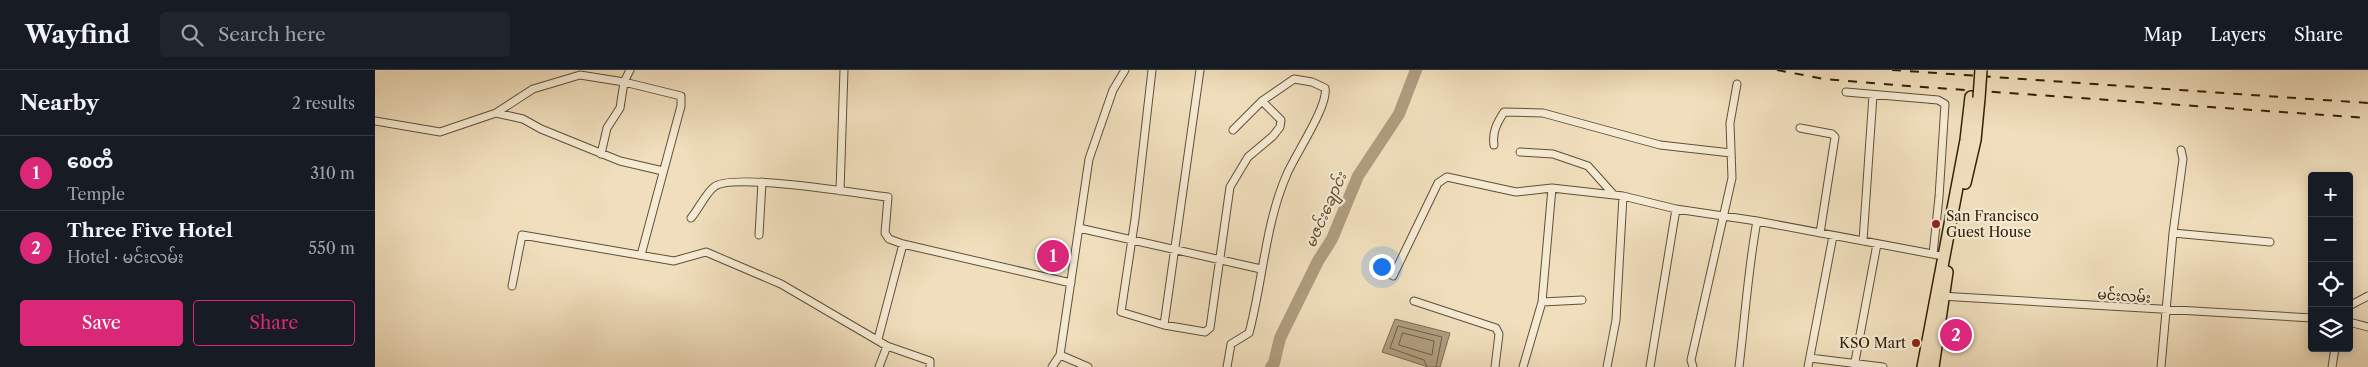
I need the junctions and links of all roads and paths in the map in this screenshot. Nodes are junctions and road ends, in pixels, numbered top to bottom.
1 (630, 70) edge
2 (844, 70) edge
3 (1125, 70) edge
4 (1152, 70) edge
5 (1200, 70) edge
6 (1973, 70) edge
7 (1981, 70) edge
8 (623, 82) junction
9 (1737, 84) dead end
10 (1846, 92) dead end
11 (1873, 95) junction
12 (1975, 97) junction
13 (1262, 101) junction
14 (496, 113) junction
15 (375, 121) edge
16 (1800, 128) dead end
17 (1233, 130) dead end
18 (1494, 145) dead end
19 (2181, 150) dead end
20 (1520, 152) dead end
21 (1731, 153) junction
22 (601, 154) junction
23 (663, 171) junction
24 (762, 182) junction
25 (1552, 188) junction
26 (840, 191) junction
27 (1615, 195) junction
28 (1623, 196) junction
29 (1676, 209) junction
30 (1723, 216) junction
31 (691, 218) dead end
32 (1757, 221) junction
33 (1079, 228) junction
34 (2173, 232) junction
35 (1820, 233) junction
36 (759, 235) dead end
37 (1833, 236) junction
38 (1132, 240) junction
39 (1863, 241) junction
40 (2270, 242) dead end
41 (903, 244) junction
42 (1877, 244) junction
43 (1175, 248) junction
44 (641, 255) junction
45 (1938, 255) junction
46 (1218, 260) junction
47 (1261, 270) junction
48 (1393, 276) dead end
49 (1071, 283) junction
50 (512, 286) dead end
51 (1939, 296) junction
52 (2368, 296) edge
53 (1582, 300) dead end
54 (1414, 301) dead end
55 (1542, 302) junction
56 (2353, 304) edge
57 (2167, 311) junction
58 (2308, 318) edge
59 (2353, 323) edge
60 (1164, 325) junction
61 (2368, 326) edge
62 (878, 339) junction
63 (887, 346) junction
64 (2334, 352) edge
65 (1060, 355) junction
66 (1809, 358) junction
67 (1854, 365) edge
68 (879, 367) edge
69 (930, 367) edge
70 (1052, 367) edge
71 (1088, 367) edge
72 (1227, 367) edge
73 (1495, 367) edge
74 (1523, 367) edge
75 (1607, 367) edge
76 (1650, 367) edge
77 (1693, 367) edge
78 (1739, 367) edge
79 (1808, 367) edge
80 (1883, 367) edge
81 (1923, 367) edge
82 (1933, 367) edge
83 (2161, 367) edge
84 (2332, 367) edge

1 - 8 street
2 - 26 street
3 - 33 street
4 - 38 street
5 - 43 street
6 - 12 highway
7 - 12 highway, bridge
8 - 14 street
8 - 22 street
8 - 23 street
9 - 21 street
10 - 11 street
11 - 39 street
11 - 45 street
12 - 45 highway
12 - 51 highway
13 - 17 street
13 - 46 street
13 - 47 street
14 - 15 street
14 - 22 street
16 - 35 street
18 - 21 street
19 - 34 street
20 - 27 street
21 - 30 street
22 - 23 street
23 - 44 street
24 - 26 street
24 - 31 street
24 - 36 street
25 - 27 street
25 - 48 street
25 - 55 street
26 - 41 street
27 - 28 street
28 - 29 street
28 - 75 street
29 - 30 street
29 - 76 street
30 - 32 street
30 - 77 street
32 - 35 street
32 - 78 street
33 - 38 street
33 - 49 street
34 - 40 street
34 - 57 street
35 - 37 street
37 - 39 street
37 - 66 street
38 - 43 street
38 - 60 street
39 - 42 street
41 - 49 street
41 - 62 street
42 - 45 street
42 - 67 street
43 - 46 street
43 - 60 street
44 - 50 street
44 - 62 street
45 - 51 highway
46 - 47 street
46 - 60 street
47 - 72 street
49 - 65 street
51 - 57 street, မင်းလမ်း
51 - 81 highway
51 - 82 highway
52 - 56 street
53 - 55 street
54 - 73 street
55 - 74 street
57 - 58 street, မင်းလမ်း
57 - 83 street
59 - 61 street
62 - 63 street
63 - 68 street
63 - 69 street
64 - 84 street
65 - 70 street
65 - 71 street
66 - 67 street
66 - 79 street
67 - 80 street

